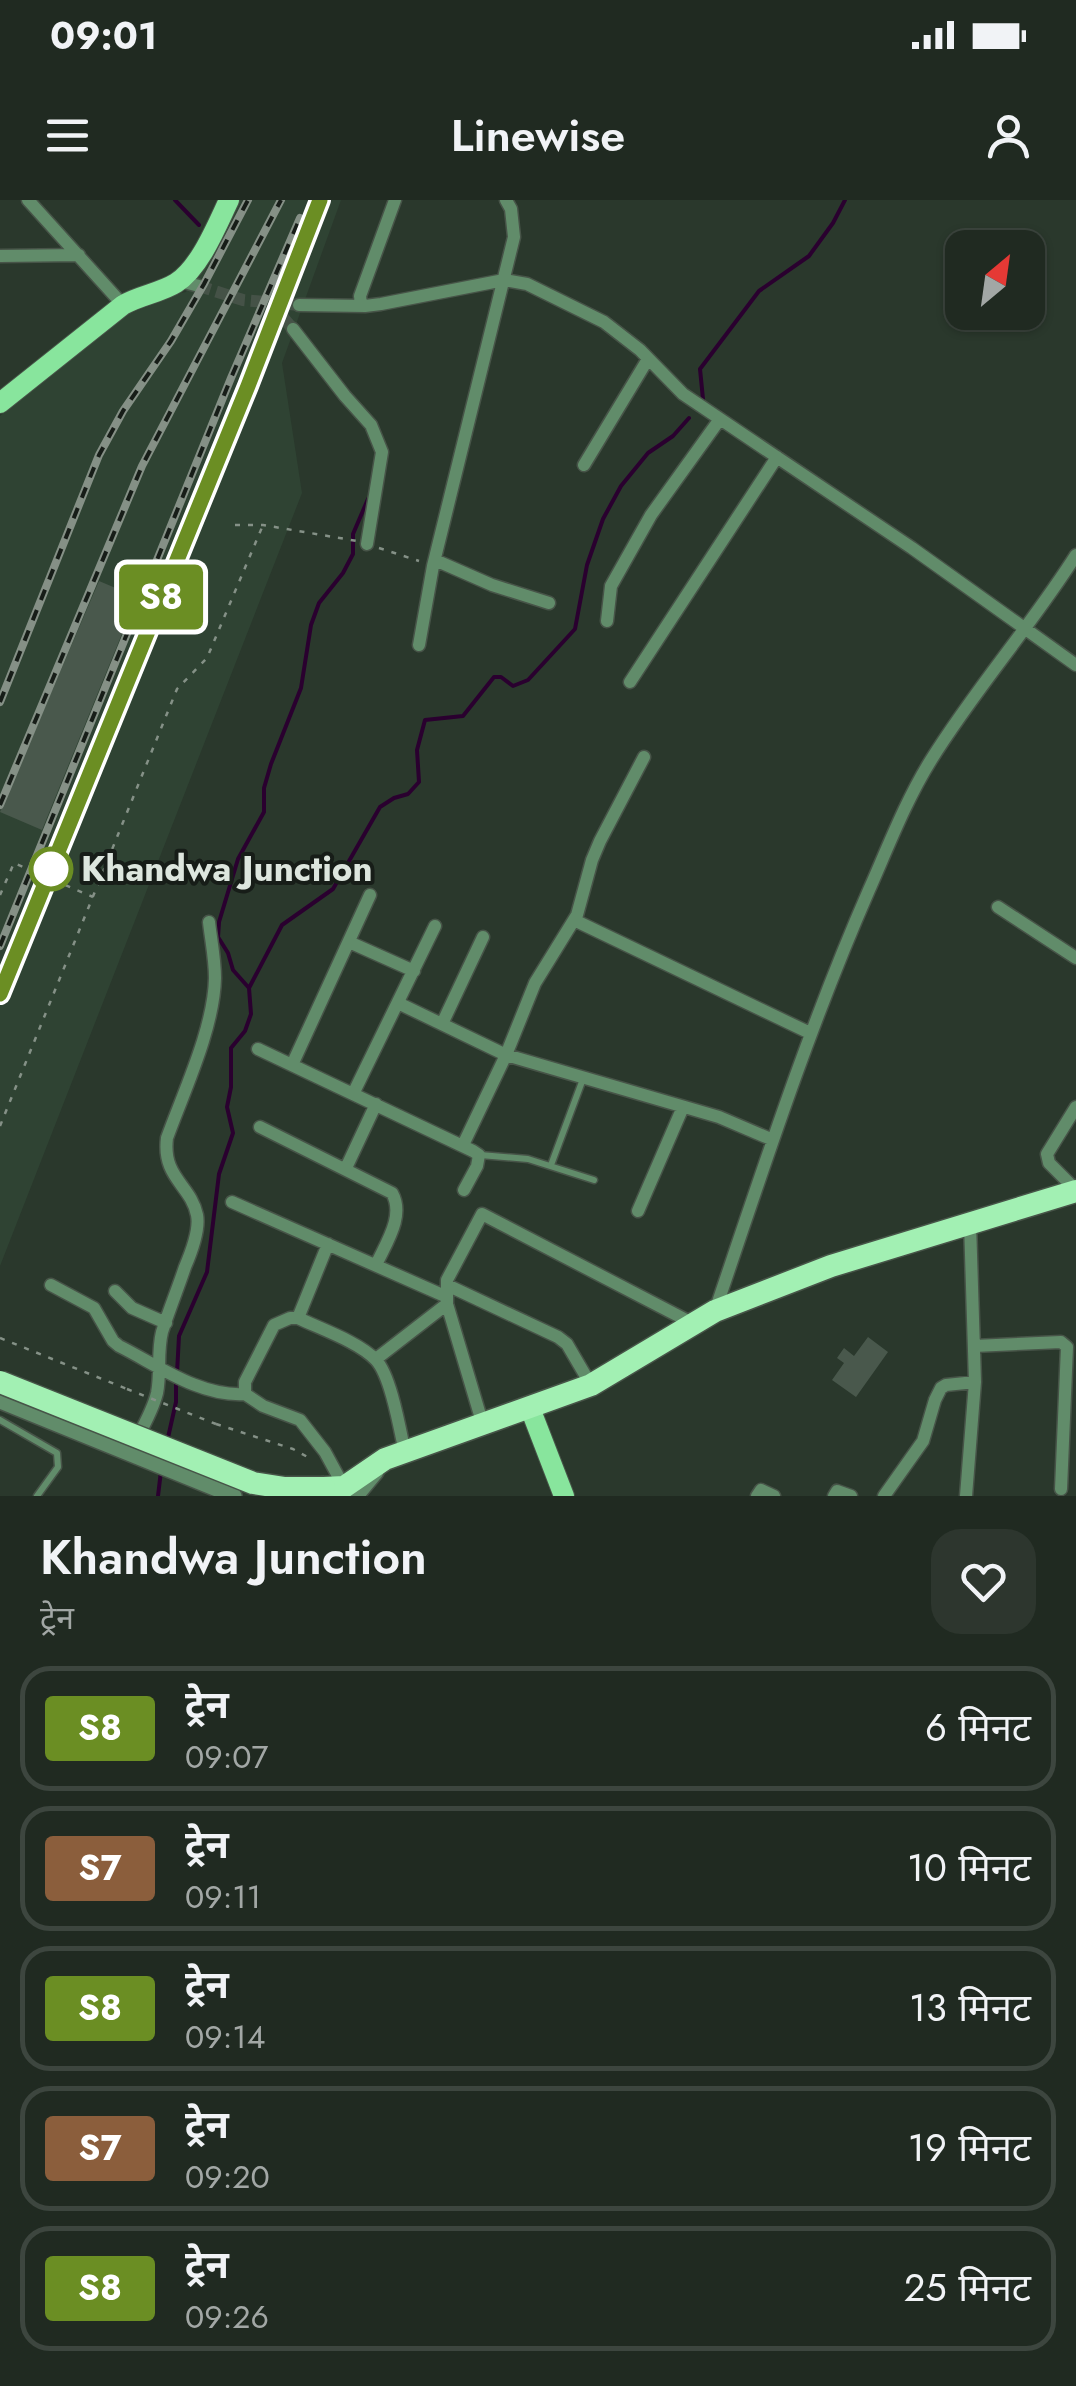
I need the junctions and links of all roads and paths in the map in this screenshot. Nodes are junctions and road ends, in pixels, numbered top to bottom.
1 (28, 200) edge
2 (230, 200) edge
3 (394, 200) edge
4 (506, 200) edge
5 (79, 255) junction
6 (0, 256) edge
7 (504, 280) junction
8 (123, 305) junction
9 (299, 305) tunnel mouth
10 (366, 306) junction
11 (292, 328) tunnel mouth
12 (648, 358) junction
13 (3, 395) edge
14 (720, 419) junction
15 (777, 457) junction
16 (584, 465) dead end
17 (235, 525) dead end
18 (263, 525) junction
19 (367, 544) junction
20 (1076, 556) edge
21 (434, 563) junction
22 (549, 603) dead end
23 (608, 622) dead end
24 (1023, 628) junction
25 (418, 645) dead end
26 (1076, 665) edge
27 (630, 682) dead end
28 (644, 758) dead end
29 (0, 895) edge
30 (93, 896) junction
31 (370, 896) dead end
32 (998, 907) dead end
33 (574, 920) junction
34 (210, 922) dead end
35 (435, 926) dead end
36 (483, 937) dead end
37 (349, 942) junction
38 (1076, 958) edge
39 (414, 970) junction
40 (398, 1003) junction
41 (442, 1024) junction
42 (810, 1033) junction
43 (258, 1049) dead end
44 (506, 1055) junction
45 (292, 1065) junction
46 (583, 1078) junction
47 (353, 1094) junction
48 (376, 1104) junction
49 (1076, 1107) edge
50 (683, 1108) junction
51 (0, 1126) edge
52 (260, 1126) dead end
53 (773, 1140) junction
54 (462, 1145) junction
55 (478, 1155) junction
56 (551, 1166) junction
57 (346, 1168) junction
58 (594, 1180) dead end
59 (464, 1190) dead end
60 (1076, 1190) edge
61 (232, 1202) dead end
62 (638, 1211) dead end
63 (970, 1223) junction
64 (328, 1244) junction
65 (376, 1265) junction
66 (50, 1285) dead end
67 (115, 1291) dead end
68 (447, 1296) junction
69 (715, 1311) junction
70 (298, 1318) junction
71 (166, 1323) junction
72 (692, 1323) junction
73 (0, 1338) edge
74 (974, 1346) junction
75 (376, 1359) junction
76 (158, 1366) junction
77 (0, 1382) edge
78 (975, 1382) junction
79 (591, 1384) junction
80 (244, 1394) junction
81 (0, 1400) edge
82 (530, 1408) junction
83 (0, 1420) edge
84 (483, 1425) junction
85 (130, 1454) junction
86 (395, 1456) junction
87 (316, 1462) dead end
88 (1061, 1489) dead end
89 (342, 1490) edge
90 (37, 1496) edge
91 (234, 1496) edge
92 (564, 1496) edge
93 (757, 1496) edge
94 (774, 1496) edge
95 (834, 1496) edge
96 (851, 1496) edge
97 (884, 1496) edge
98 (966, 1496) edge

1 - 5 street
2 - 8 main road
3 - 10 street
4 - 7 street
5 - 6 street
5 - 8 street
7 - 10 street
7 - 12 street
7 - 21 street
8 - 13 main road
9 - 10 street
11 - 19 street
12 - 14 street
12 - 16 street
14 - 15 street
14 - 23 street
15 - 24 street
15 - 27 street
17 - 18 path
18 - 19 path
18 - 30 path
19 - 21 path
20 - 24 street
21 - 22 street
21 - 25 street
24 - 26 street
24 - 42 street
28 - 33 street
29 - 30 path, bridge
30 - 51 path
31 - 37 street
32 - 38 street
33 - 42 street
33 - 44 street
34 - 71 street
35 - 39 street
36 - 41 street
37 - 39 street
37 - 45 street
39 - 40 street
40 - 41 street
40 - 47 street
41 - 44 street
42 - 53 street
43 - 45 street
44 - 46 street
44 - 54 street
45 - 47 street
46 - 50 street
46 - 56 lane
47 - 48 street
48 - 54 street
48 - 57 street
49 - 60 street
50 - 53 street
50 - 62 street
52 - 57 street
53 - 69 street
54 - 55 street
55 - 56 lane
55 - 59 street
56 - 58 lane
57 - 65 street
60 - 63 highway
61 - 64 street
63 - 69 highway
63 - 74 street
64 - 65 street
64 - 70 street
65 - 68 street
66 - 76 street
67 - 71 street
68 - 72 street
68 - 75 street
68 - 79 street
68 - 84 street
69 - 72 highway
70 - 75 street
70 - 80 street
71 - 76 street
72 - 79 highway
73 - 87 path, bridge
74 - 78 street
74 - 88 street
75 - 86 street
76 - 80 street
76 - 85 street
77 - 89 highway, bridge
78 - 97 street
78 - 98 street
79 - 82 highway
80 - 89 street
81 - 85 street
82 - 84 highway
82 - 92 main road
83 - 90 lane
84 - 86 highway
85 - 91 street
86 - 89 highway
93 - 94 street
95 - 96 street

